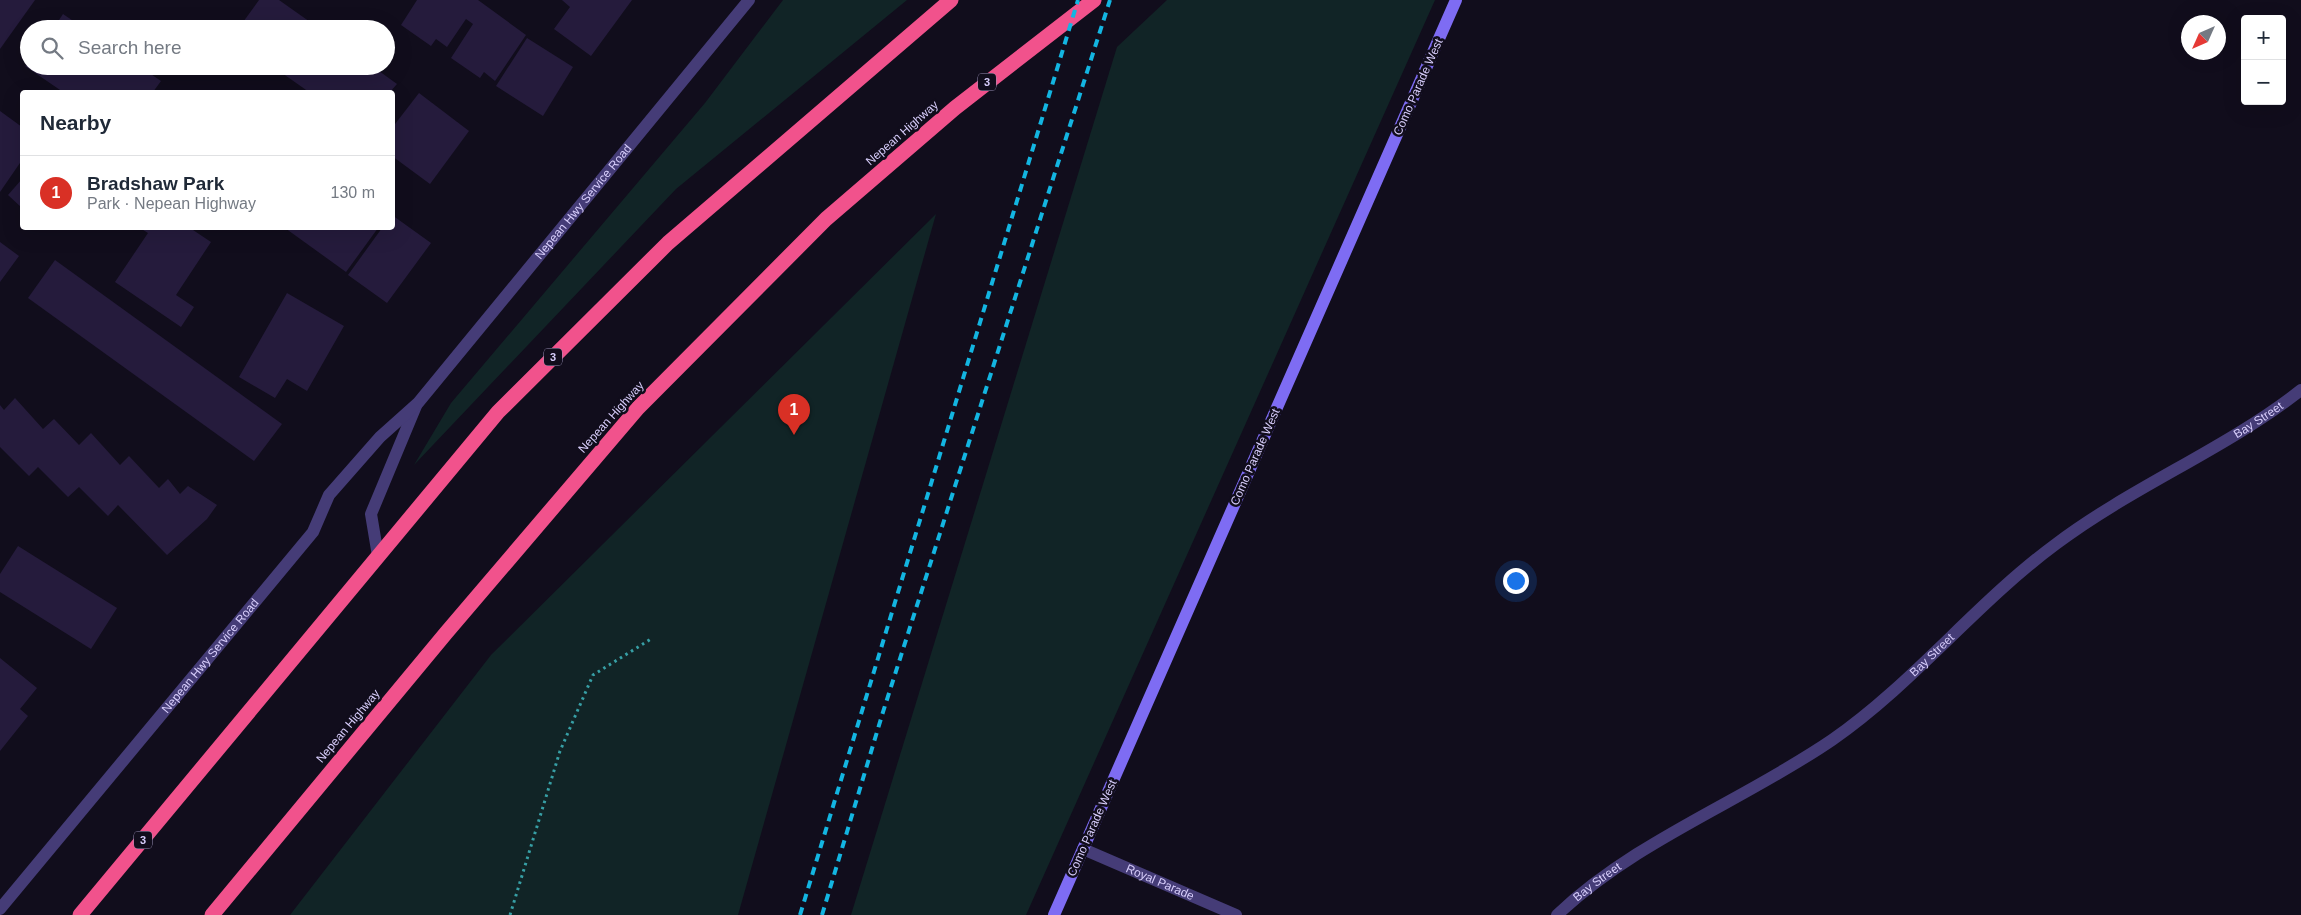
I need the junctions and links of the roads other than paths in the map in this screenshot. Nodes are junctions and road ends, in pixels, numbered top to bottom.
1 (749, 0) edge
2 (951, 0) edge
3 (1094, 0) edge
4 (1456, 0) edge
5 (2301, 390) edge
6 (418, 403) junction
7 (378, 556) junction
8 (1083, 849) junction
9 (0, 910) edge
10 (80, 915) edge
11 (212, 915) edge
12 (1054, 915) edge
13 (1236, 915) edge
14 (1557, 915) edge

1 - 6 street, Nepean Hwy Service Road
2 - 7 highway, 3
3 - 11 highway, Nepean Highway / 3
4 - 8 street, Como Parade West
5 - 14 street, Bay Street
6 - 7 street, Nepean Hwy Service Road
6 - 9 street, Nepean Hwy Service Road
7 - 10 highway, 3
8 - 12 street, Como Parade West
8 - 13 street, Royal Parade

